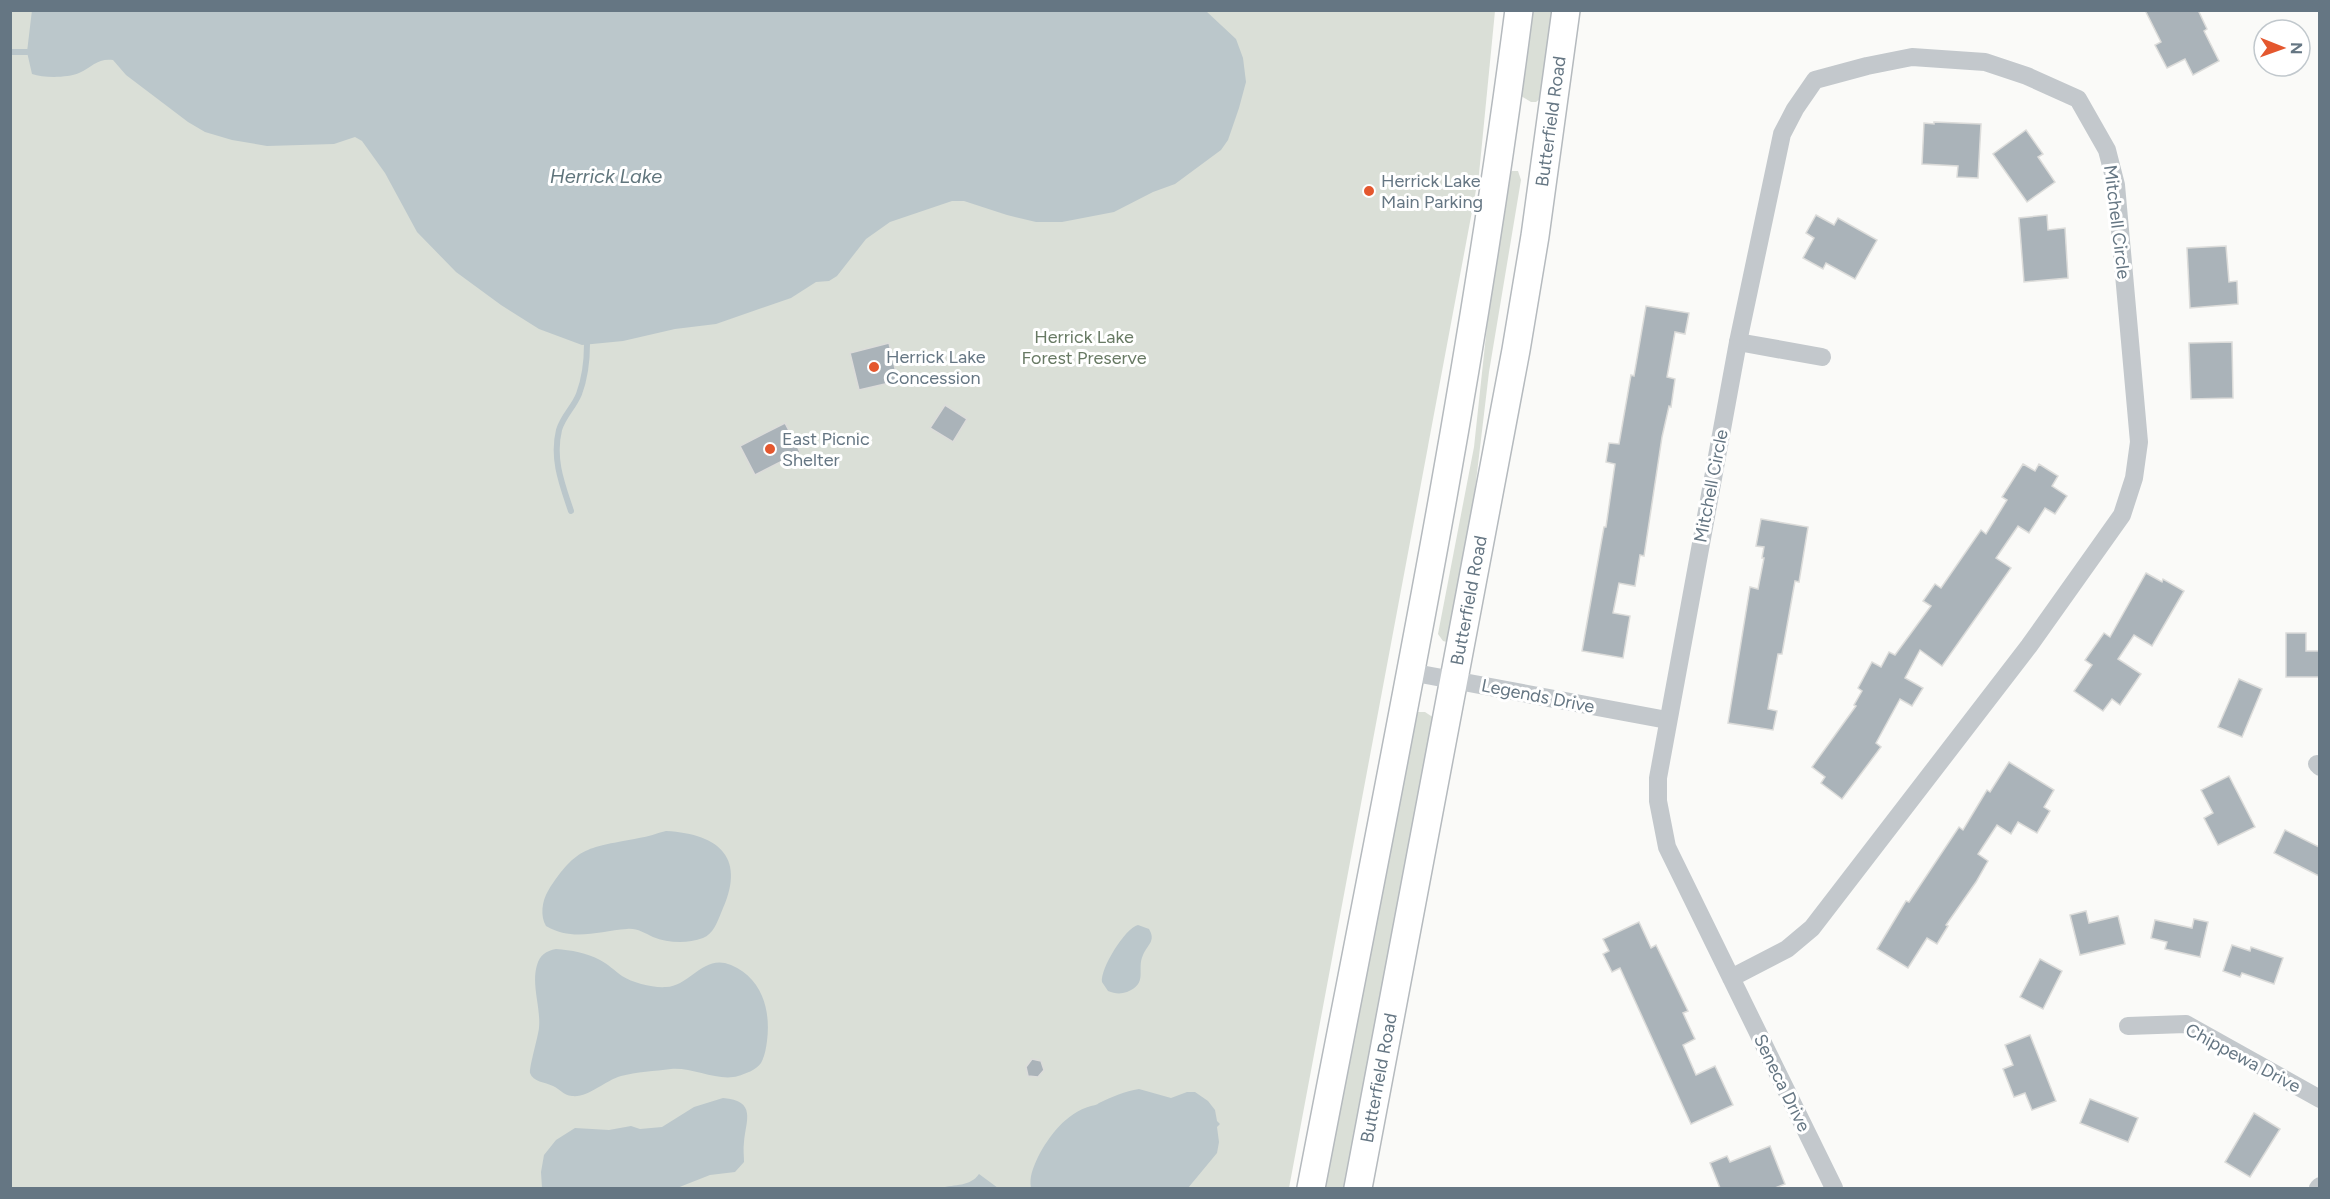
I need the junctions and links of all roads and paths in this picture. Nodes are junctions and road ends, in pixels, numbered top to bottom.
1 (1519, 10) edge
2 (1566, 10) edge
3 (1738, 342) junction
4 (1822, 357) dead end
5 (1410, 672) junction
6 (1455, 680) junction
7 (1667, 720) junction
8 (1731, 978) junction
9 (2128, 1026) dead end
10 (2319, 1100) edge
11 (1311, 1188) edge
12 (1358, 1188) edge
13 (1834, 1188) edge

1 - 5 main road
2 - 6 main road, Butterfield Road
3 - 4 street
3 - 7 street, Mitchell Circle
3 - 8 street, Mitchell Circle
5 - 6 street, Legends Drive
5 - 11 main road
6 - 7 street, Legends Drive
6 - 12 main road, Butterfield Road
7 - 8 street, Mitchell Circle
8 - 13 street, Seneca Drive
9 - 10 street, Chippewa Drive

